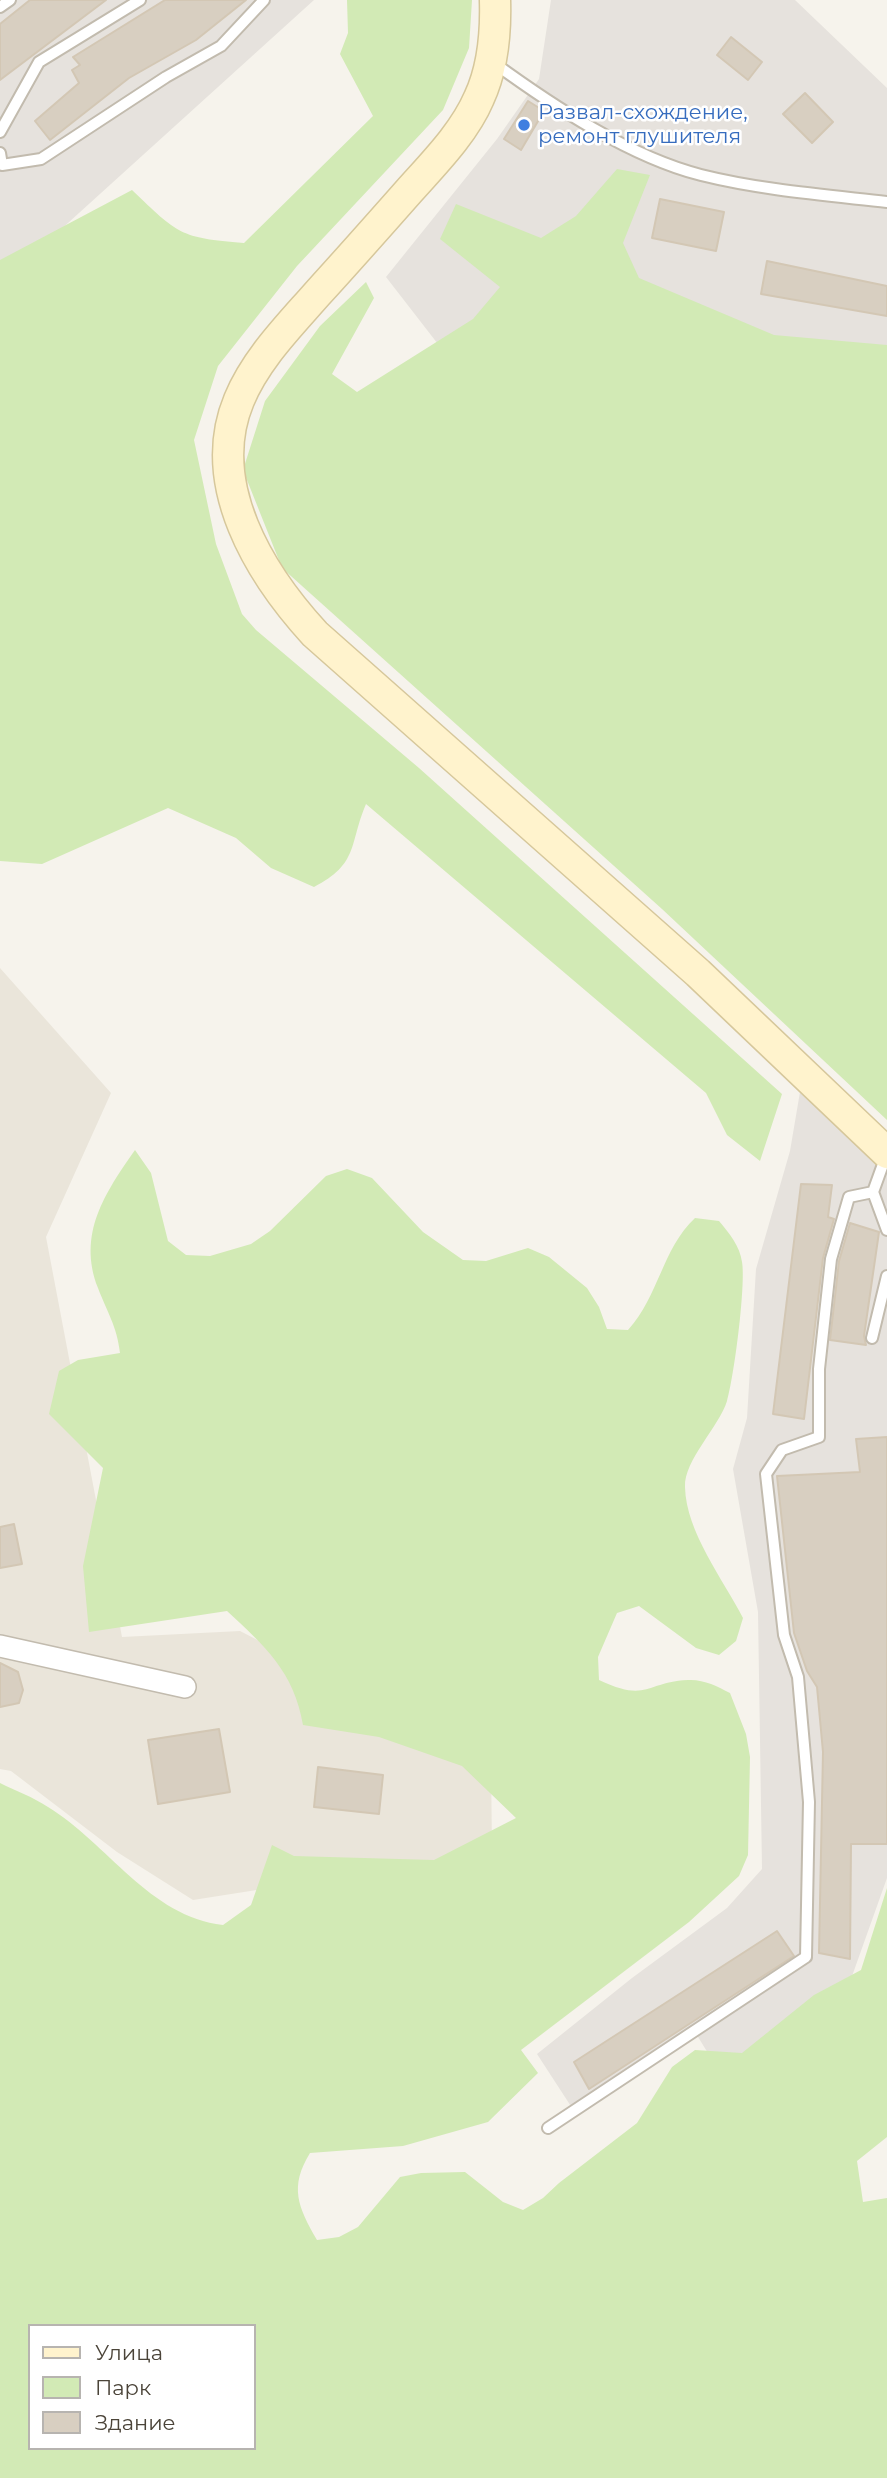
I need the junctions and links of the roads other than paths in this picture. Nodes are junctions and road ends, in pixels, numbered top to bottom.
1 (10, 0) edge
2 (140, 0) edge
3 (264, 0) edge
4 (495, 0) edge
5 (0, 7) edge
6 (491, 60) junction
7 (0, 132) edge
8 (0, 153) edge
9 (1, 166) edge
10 (887, 202) edge
11 (887, 1153) edge
12 (873, 1192) junction
13 (887, 1230) edge
14 (887, 1276) edge
15 (872, 1338) dead end
16 (0, 1646) edge
17 (185, 1687) dead end
18 (548, 2128) dead end

1 - 5 lane
2 - 7 lane
3 - 9 lane
4 - 6 main road
6 - 10 lane
6 - 11 main road
8 - 9 lane
11 - 12 lane
12 - 13 lane
12 - 18 lane
14 - 15 lane
16 - 17 street

